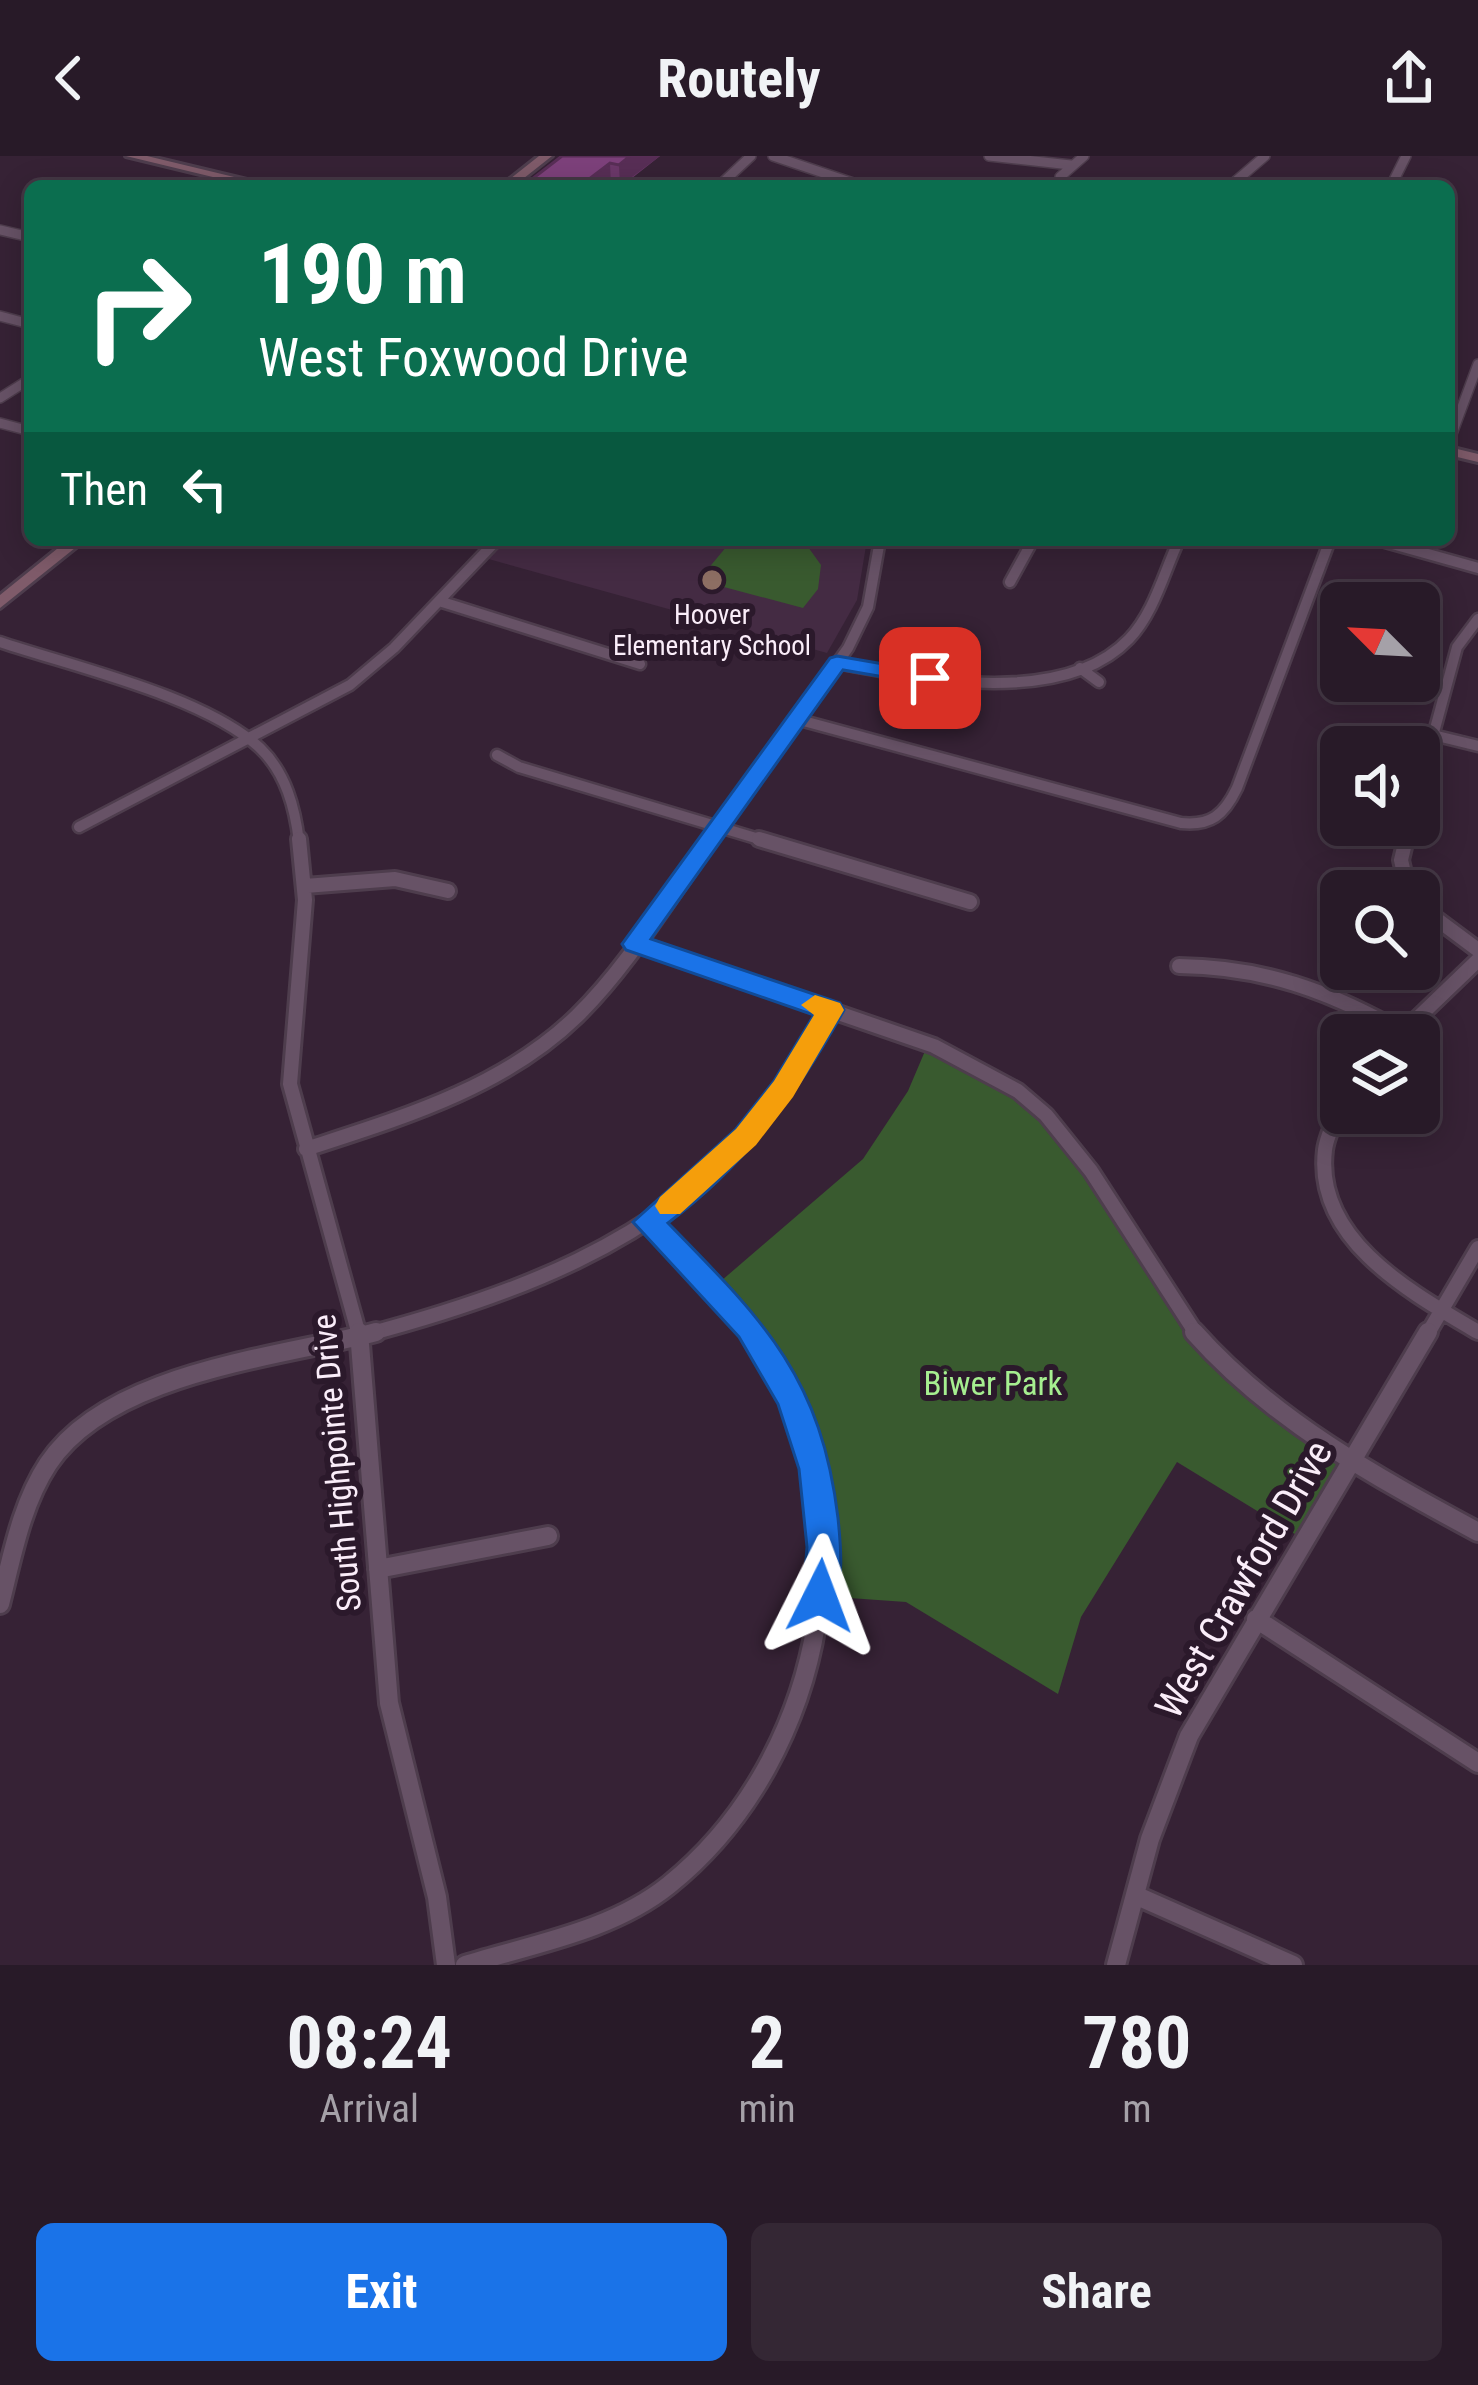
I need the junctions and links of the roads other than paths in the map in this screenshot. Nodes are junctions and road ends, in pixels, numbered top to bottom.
1 (132, 156) edge
2 (546, 156) edge
3 (751, 156) edge
4 (773, 156) edge
5 (989, 156) edge
6 (1084, 156) edge
7 (1265, 156) edge
8 (563, 159) edge
9 (1071, 165) junction
10 (239, 180) edge
11 (515, 180) edge
12 (537, 180) edge
13 (725, 180) edge
14 (844, 180) edge
15 (1060, 180) edge
16 (1238, 180) edge
17 (1478, 364) edge
18 (1455, 406) edge
19 (1463, 408) junction
20 (1455, 430) edge
21 (70, 546) edge
22 (491, 546) edge
23 (879, 546) edge
24 (1030, 546) edge
25 (1176, 546) edge
26 (1328, 546) edge
27 (1399, 546) edge
28 (1478, 568) edge
29 (1010, 582) dead end
30 (439, 602) junction
31 (0, 603) edge
32 (1478, 619) edge
33 (0, 642) edge
34 (837, 663) junction
35 (640, 664) dead end
36 (1080, 668) junction
37 (1099, 682) dead end
38 (796, 719) junction
39 (1435, 726) edge
40 (1440, 737) edge
41 (249, 739) junction
42 (1478, 746) edge
43 (497, 755) dead end
44 (719, 826) junction
45 (79, 827) dead end
46 (305, 886) junction
47 (448, 891) dead end
48 (970, 902) dead end
49 (1440, 922) edge
50 (635, 944) junction
51 (1478, 950) edge
52 (1478, 960) edge
53 (1179, 966) dead end
54 (831, 1010) junction
55 (1364, 1014) edge
56 (1422, 1014) edge
57 (1328, 1134) edge
58 (306, 1149) junction
59 (648, 1222) junction
60 (1478, 1249) edge
61 (1439, 1310) junction
62 (1478, 1332) edge
63 (359, 1336) junction
64 (1352, 1456) junction
65 (1478, 1532) edge
66 (548, 1536) dead end
67 (377, 1569) junction
68 (0, 1604) edge
69 (1256, 1618) junction
70 (1478, 1763) edge
71 (1135, 1895) junction
72 (446, 1965) edge
73 (465, 1965) edge
74 (1116, 1965) edge
75 (1293, 1965) edge

1 - 10 main road
2 - 11 main road
3 - 13 street
4 - 14 street
5 - 9 street
6 - 9 street
7 - 16 street
8 - 12 main road
9 - 15 street
17 - 19 street
18 - 19 street
19 - 20 street
21 - 31 main road
22 - 30 street
23 - 34 street
24 - 29 street
25 - 36 street
26 - 38 street
27 - 28 street
30 - 35 street
30 - 41 street
32 - 39 street
33 - 41 street, South Highpointe Drive
34 - 36 street
34 - 38 street
36 - 37 street
38 - 44 street
40 - 42 street
41 - 45 street
41 - 46 street, South Highpointe Drive
43 - 44 street
44 - 48 street
44 - 50 street
46 - 47 street
46 - 58 street, South Highpointe Drive
49 - 51 street
50 - 54 street
50 - 58 street
52 - 56 street
53 - 55 street
54 - 59 street
54 - 64 street
57 - 61 street
58 - 63 street, South Highpointe Drive
59 - 63 street
59 - 73 street
60 - 61 street, West Crawford Drive
61 - 62 street
61 - 64 street, West Crawford Drive
63 - 67 street, South Highpointe Drive
63 - 68 street
64 - 65 street
64 - 69 street, West Crawford Drive
66 - 67 street
67 - 72 street, South Highpointe Drive
69 - 70 street
69 - 71 street, West Crawford Drive
71 - 74 street, West Crawford Drive
71 - 75 street

